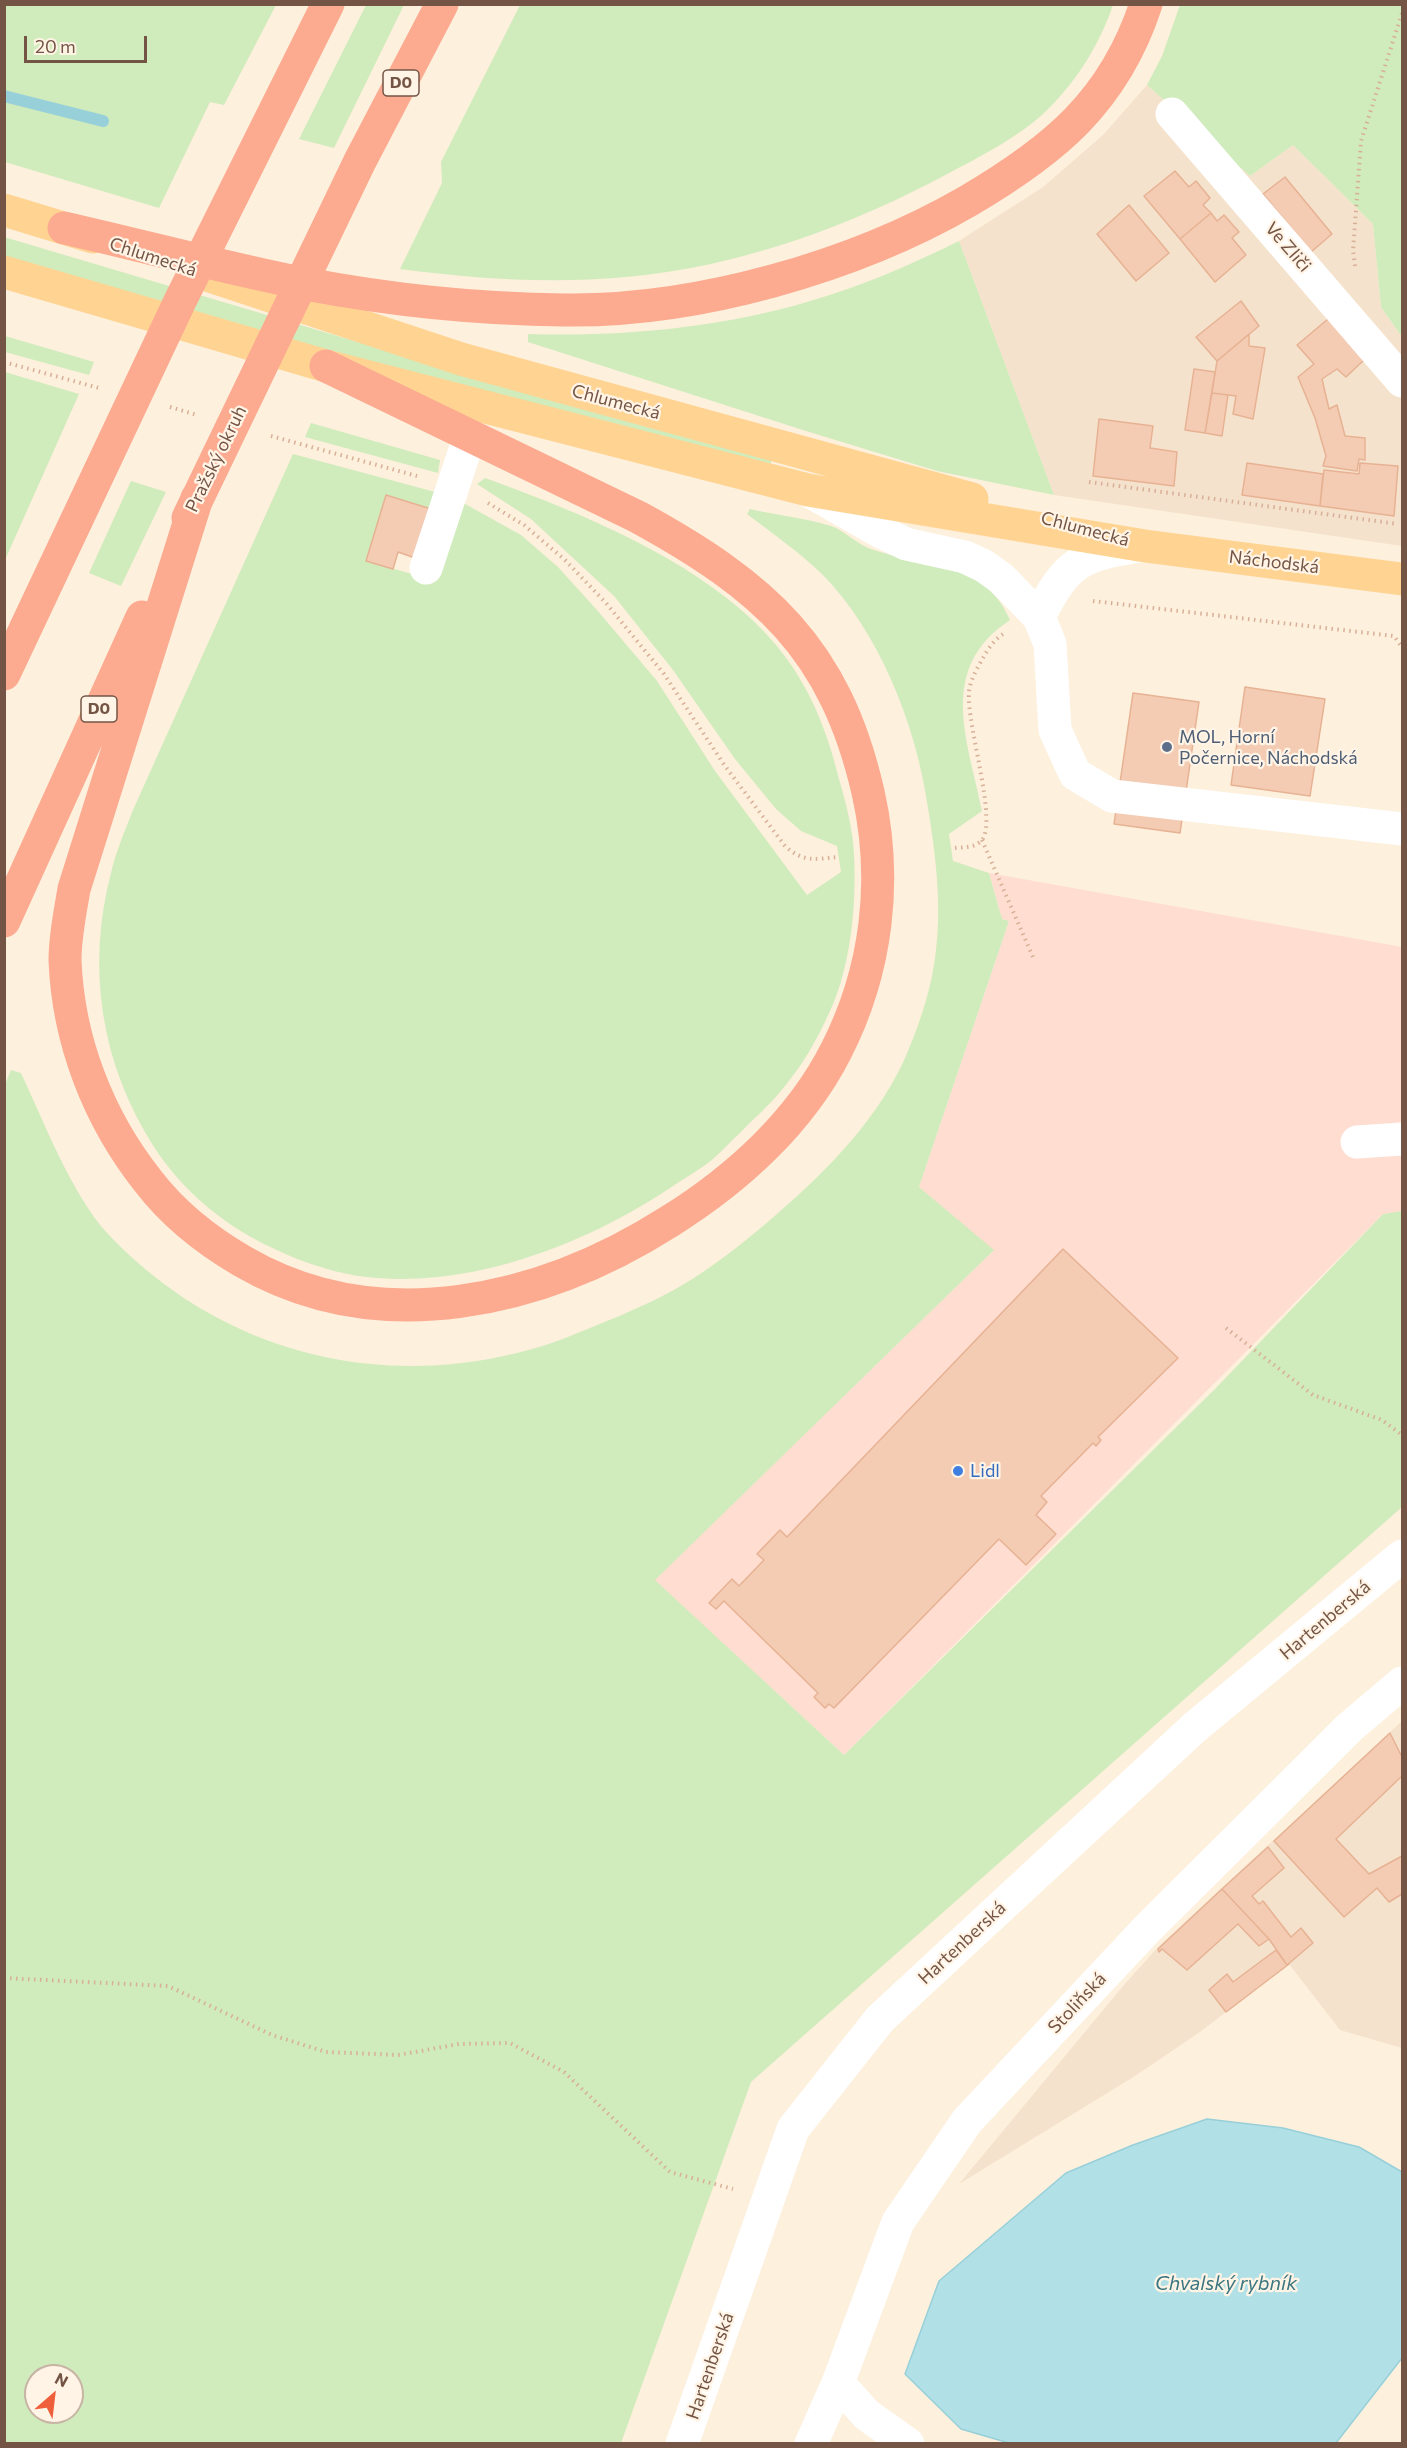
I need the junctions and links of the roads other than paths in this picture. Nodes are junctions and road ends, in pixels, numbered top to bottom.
1 (328, 4) edge
2 (442, 4) edge
3 (1146, 4) edge
4 (1172, 114) dead end
5 (4, 210) edge
6 (64, 228) junction
7 (4, 272) edge
8 (326, 366) junction
9 (1402, 381) edge
10 (470, 435) junction
11 (808, 490) junction
12 (197, 498) junction
13 (1145, 546) junction
14 (426, 568) dead end
15 (1402, 579) edge
16 (1039, 617) junction
17 (4, 674) edge
18 (1402, 830) edge
19 (4, 921) edge
20 (1402, 1139) edge
21 (1357, 1142) dead end
22 (1402, 1556) edge
23 (1402, 1683) edge
24 (838, 2383) junction
25 (682, 2444) edge
26 (811, 2444) edge
27 (908, 2444) edge

1 - 17 highway
2 - 12 highway, Pražský okruh / D0
3 - 6 highway
4 - 9 street, Ve Zliči
5 - 6 main road, Chlumecká
6 - 13 main road, Chlumecká
7 - 8 main road, Chlumecká
8 - 10 highway
8 - 11 main road, Chlumecká
10 - 12 highway
10 - 14 street
11 - 13 main road, Chlumecká
11 - 16 street
12 - 19 highway, Pražský okruh / D0
13 - 15 main road, Náchodská
13 - 16 street
16 - 18 street
20 - 21 street
22 - 25 street, Hartenberská
23 - 24 street, Stoliňská
24 - 26 street, Stoliňská
24 - 27 street

